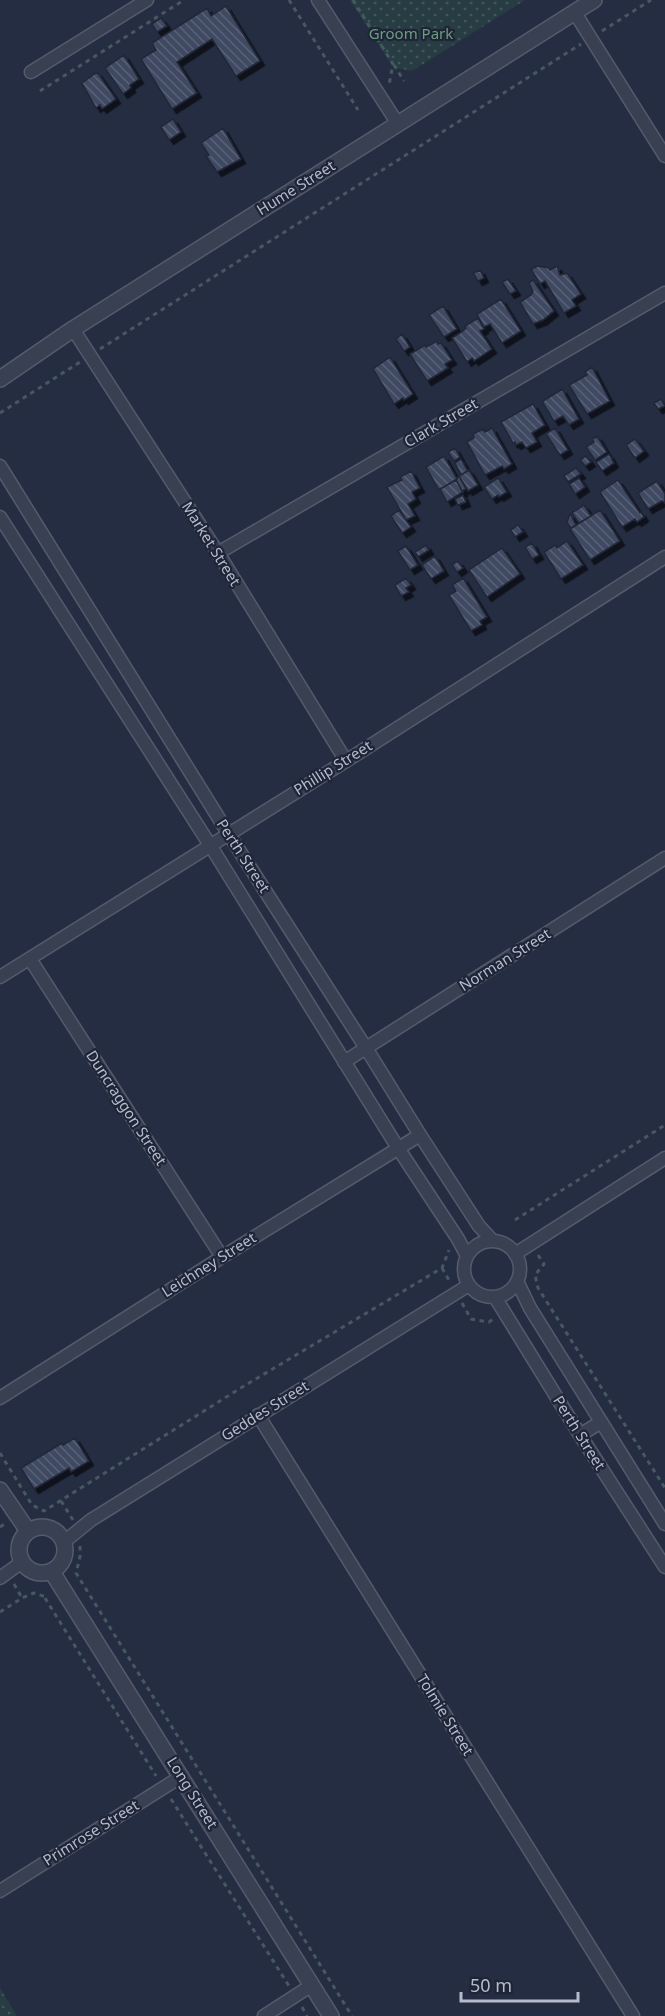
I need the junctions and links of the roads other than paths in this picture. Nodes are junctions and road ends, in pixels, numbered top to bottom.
1 (147, 0) edge
2 (318, 0) edge
3 (594, 0) edge
4 (574, 13) junction
5 (31, 72) dead end
6 (398, 124) junction
7 (665, 156) edge
8 (665, 293) edge
9 (74, 329) junction
10 (0, 379) edge
11 (0, 466) edge
12 (0, 518) edge
13 (218, 553) junction
14 (665, 557) edge
15 (346, 761) junction
16 (228, 833) junction
17 (210, 845) junction
18 (665, 858) edge
19 (30, 959) junction
20 (0, 977) edge
21 (366, 1048) junction
22 (344, 1062) junction
23 (420, 1135) junction
24 (398, 1148) junction
25 (665, 1158) edge
26 (493, 1241) junction
27 (515, 1254) junction
28 (467, 1256) junction
29 (222, 1257) junction
30 (517, 1281) junction
31 (469, 1285) junction
32 (495, 1297) junction
33 (0, 1398) edge
34 (258, 1415) junction
35 (601, 1422) junction
36 (580, 1435) junction
37 (0, 1490) edge
38 (665, 1524) edge
39 (28, 1531) junction
40 (64, 1542) junction
41 (22, 1562) junction
42 (665, 1567) edge
43 (52, 1572) junction
44 (0, 1578) edge
45 (182, 1776) junction
46 (0, 1891) edge
47 (312, 1985) junction
48 (264, 2016) edge
49 (331, 2016) edge
50 (633, 2016) edge

1 - 5 street
2 - 6 street
3 - 4 street, Hume Street
4 - 6 street, Hume Street
4 - 7 street
6 - 9 street, Hume Street
8 - 13 street, Clark Street
9 - 10 street, Hume Street
9 - 13 street, Market Street
11 - 16 street, Perth Street
12 - 17 street, Perth Street
13 - 15 street, Market Street
14 - 15 street, Phillip Street
15 - 16 street, Phillip Street
16 - 17 street, Phillip Street
16 - 21 street, Perth Street
17 - 19 street, Phillip Street
17 - 22 street, Perth Street
18 - 21 street, Norman Street
19 - 20 street, Phillip Street
19 - 29 street, Duncraggon Street
21 - 22 street, Norman Street
21 - 23 street, Perth Street
22 - 24 street, Perth Street
23 - 24 street, Leichney Street
23 - 26 street, Perth Street
24 - 28 street, Perth Street
24 - 29 street, Leichney Street
25 - 27 street
26 - 27 street
26 - 28 street
27 - 30 street
28 - 31 street
29 - 33 street, Leichney Street
30 - 32 street
30 - 35 street, Perth Street
31 - 32 street
31 - 34 street, Geddes Street
32 - 36 street, Perth Street
34 - 40 street, Geddes Street
34 - 50 street, Tolmie Street
35 - 36 street
35 - 38 street, Perth Street
36 - 42 street, Perth Street
37 - 39 street
39 - 40 street
39 - 41 street
40 - 43 street
41 - 43 street
41 - 44 street
43 - 45 street, Long Street
45 - 46 street, Primrose Street
45 - 47 street, Long Street
47 - 48 street
47 - 49 street, Long Street

